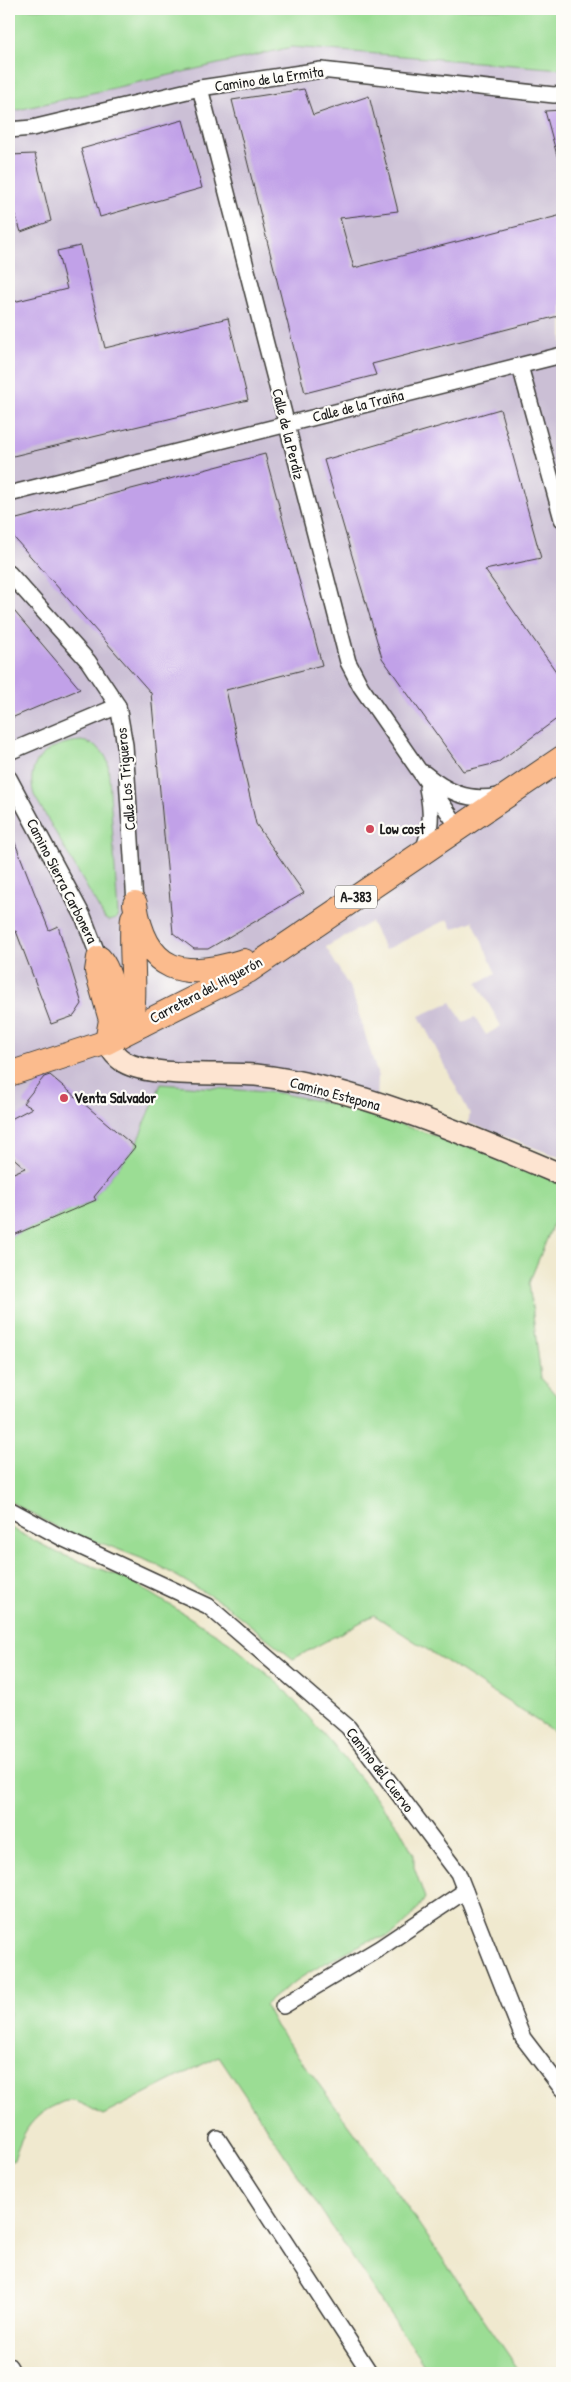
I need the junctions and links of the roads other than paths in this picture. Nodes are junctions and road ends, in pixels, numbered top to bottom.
1 (200, 88) junction
2 (562, 94) edge
3 (9, 130) edge
4 (562, 356) edge
5 (520, 366) junction
6 (286, 424) junction
7 (9, 494) edge
8 (562, 519) edge
9 (9, 573) edge
10 (118, 706) junction
11 (9, 752) edge
12 (562, 758) edge
13 (414, 764) junction
14 (9, 778) edge
15 (424, 779) junction
16 (510, 793) junction
17 (459, 828) junction
18 (422, 852) junction
19 (135, 904) junction
20 (302, 934) junction
21 (98, 953) junction
22 (132, 954) junction
23 (124, 1031) junction
24 (9, 1074) edge
25 (562, 1175) edge
26 (9, 1509) edge
27 (466, 1892) junction
28 (282, 2006) dead end
29 (562, 2089) edge
30 (218, 2139) dead end
31 (9, 2366) edge
32 (13, 2373) edge
33 (370, 2373) edge

1 - 2 street, Camino de la Ermita
1 - 3 street, Camino de la Ermita
1 - 6 street, Calle de la Perdiz
4 - 5 street, Calle de la Traiña
5 - 6 street, Calle de la Traiña
5 - 8 street
6 - 7 street, Calle de la Traiña
6 - 13 street, Calle de la Perdiz
9 - 10 street, Calle Los Trigueros
10 - 11 street
10 - 19 street, Calle Los Trigueros
12 - 16 main road, Carretera del Higuerón / A-383
13 - 15 street, Calle de la Perdiz
13 - 16 street, Calle de la Perdiz
14 - 21 street, Camino Sierra Carbonera
15 - 17 street, Calle de la Perdiz
15 - 18 street, Calle de la Perdiz
16 - 17 main road, Carretera del Higuerón / A-383
17 - 18 main road, Carretera del Higuerón / A-383
18 - 20 main road, Carretera del Higuerón / A-383
19 - 20 main road
19 - 22 main road
20 - 23 main road, Carretera del Higuerón / A-383
21 - 22 main road
21 - 23 main road
22 - 23 main road
23 - 24 main road, Carretera del Higuerón / A-383
23 - 25 main road, Camino Estepona
26 - 27 street, Camino del Cuervo
27 - 28 street
27 - 29 street, Camino del Cuervo
30 - 33 street
31 - 32 street

